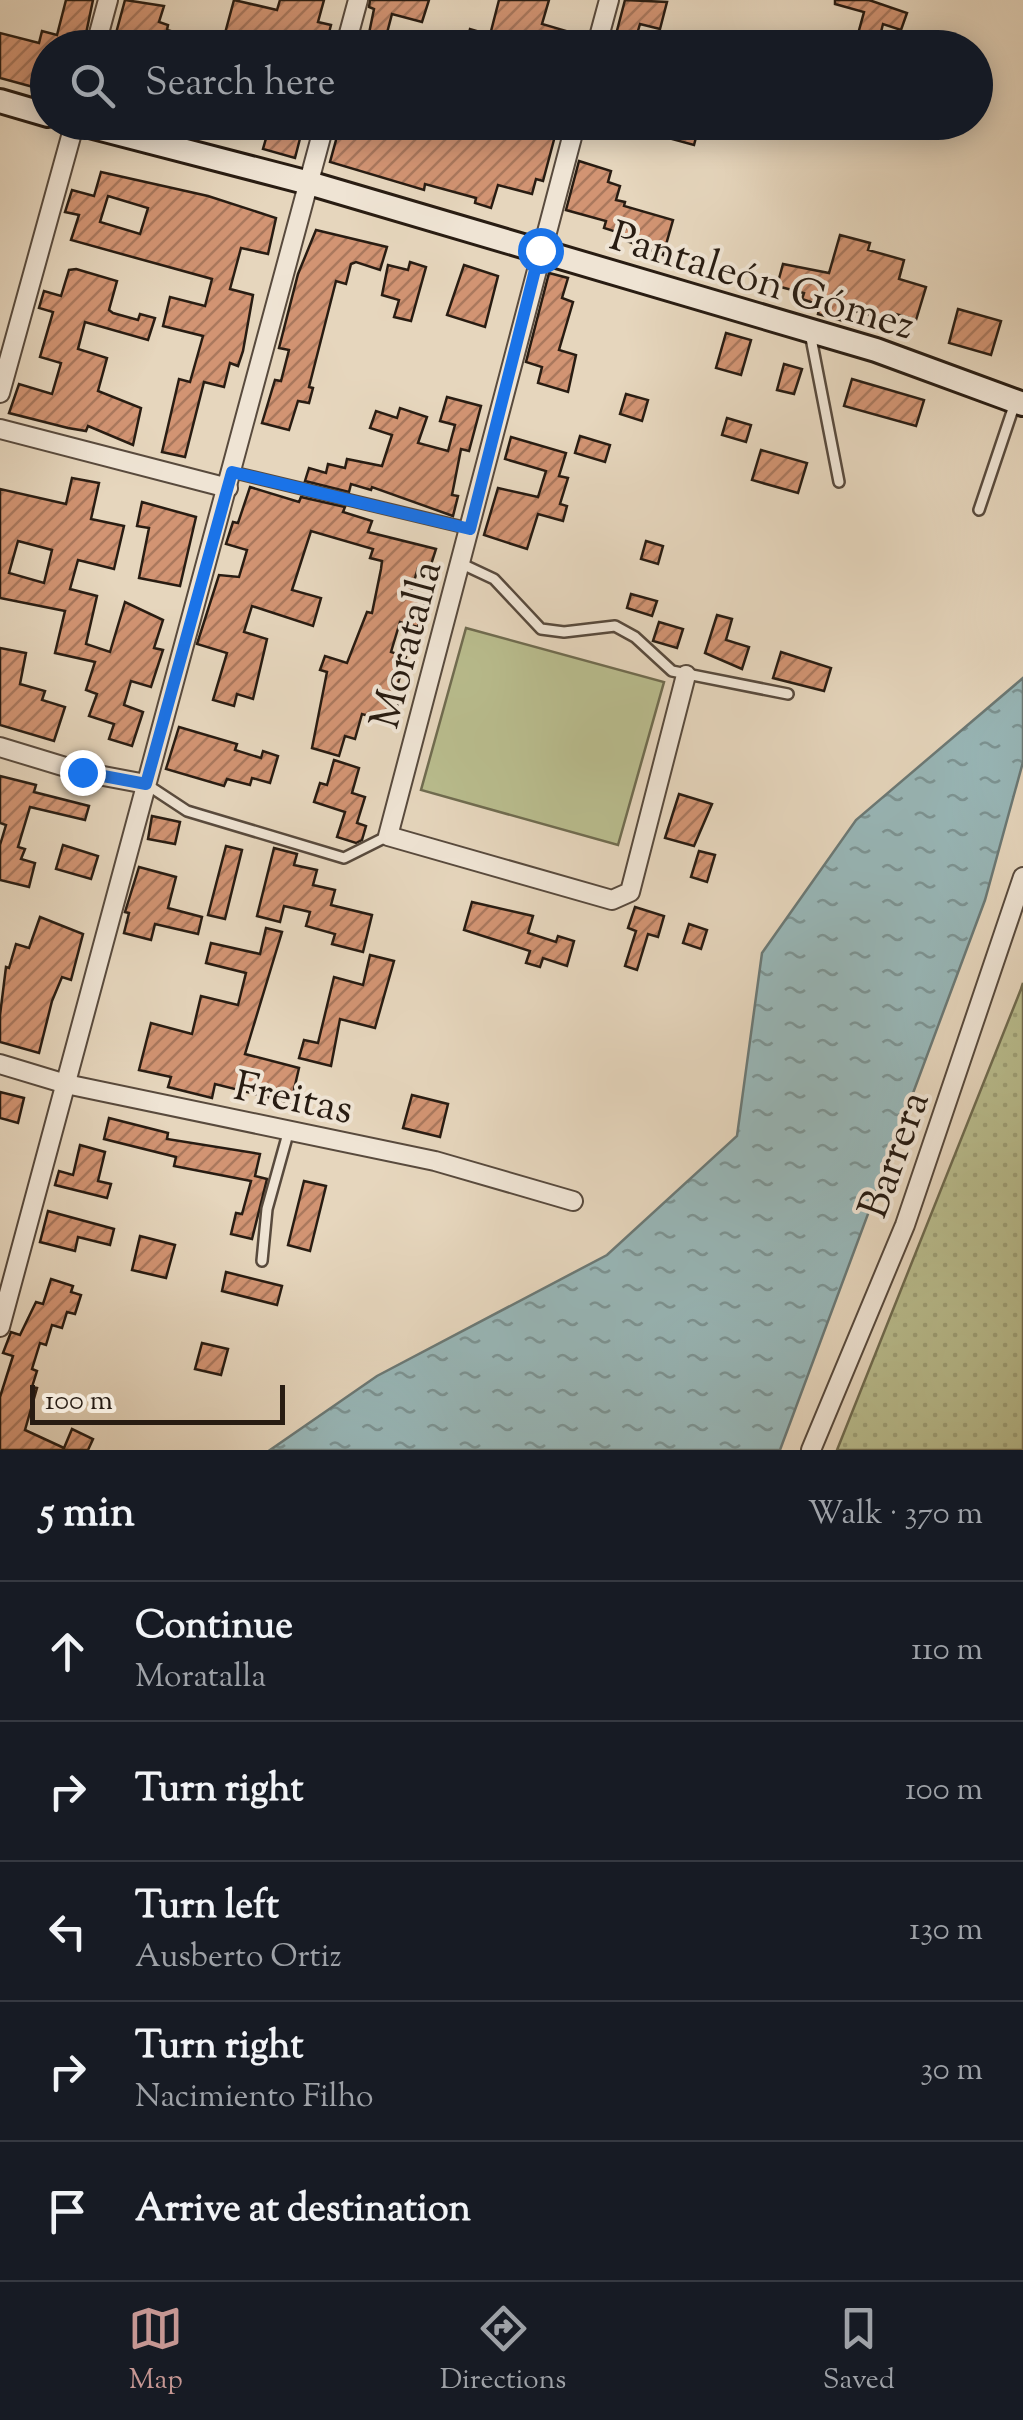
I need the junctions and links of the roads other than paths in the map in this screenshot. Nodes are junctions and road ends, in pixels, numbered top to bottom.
1 (108, 0) edge
2 (358, 0) edge
3 (609, 0) edge
4 (100, 30) edge
5 (350, 30) edge
6 (601, 30) edge
7 (0, 101) edge
8 (30, 110) edge
9 (70, 140) edge
10 (141, 140) edge
11 (320, 140) edge
12 (571, 140) edge
13 (309, 183) junction
14 (540, 250) junction
15 (810, 330) junction
16 (0, 393) edge
17 (1019, 404) edge
18 (0, 428) edge
19 (230, 480) junction
20 (840, 482) dead end
21 (979, 510) dead end
22 (470, 529) junction
23 (462, 564) junction
24 (686, 675) junction
25 (788, 694) dead end
26 (0, 747) edge
27 (146, 784) junction
28 (388, 836) junction
29 (1023, 877) edge
30 (0, 1064) edge
31 (66, 1084) junction
32 (289, 1130) junction
33 (573, 1201) dead end
34 (262, 1261) dead end
35 (0, 1327) edge
36 (811, 1450) edge

1 - 4 street
2 - 5 street
3 - 6 street
7 - 8 main road
9 - 16 street
10 - 13 main road, Pantaleón Gómez
11 - 13 street
12 - 14 street, Moratalla
13 - 14 main road, Pantaleón Gómez
13 - 19 street
14 - 15 main road, Pantaleón Gómez
14 - 22 street, Moratalla
15 - 17 main road, Pantaleón Gómez
15 - 20 lane
17 - 21 lane
18 - 19 street
19 - 22 lane
19 - 27 street
22 - 23 street, Moratalla
23 - 24 lane
23 - 28 street, Moratalla
24 - 25 lane
24 - 28 street
26 - 27 street
27 - 28 lane
27 - 31 street
29 - 36 street, Barrera
30 - 31 street, Freitas
31 - 32 street, Freitas
31 - 35 street
32 - 33 street, Freitas
32 - 34 lane

